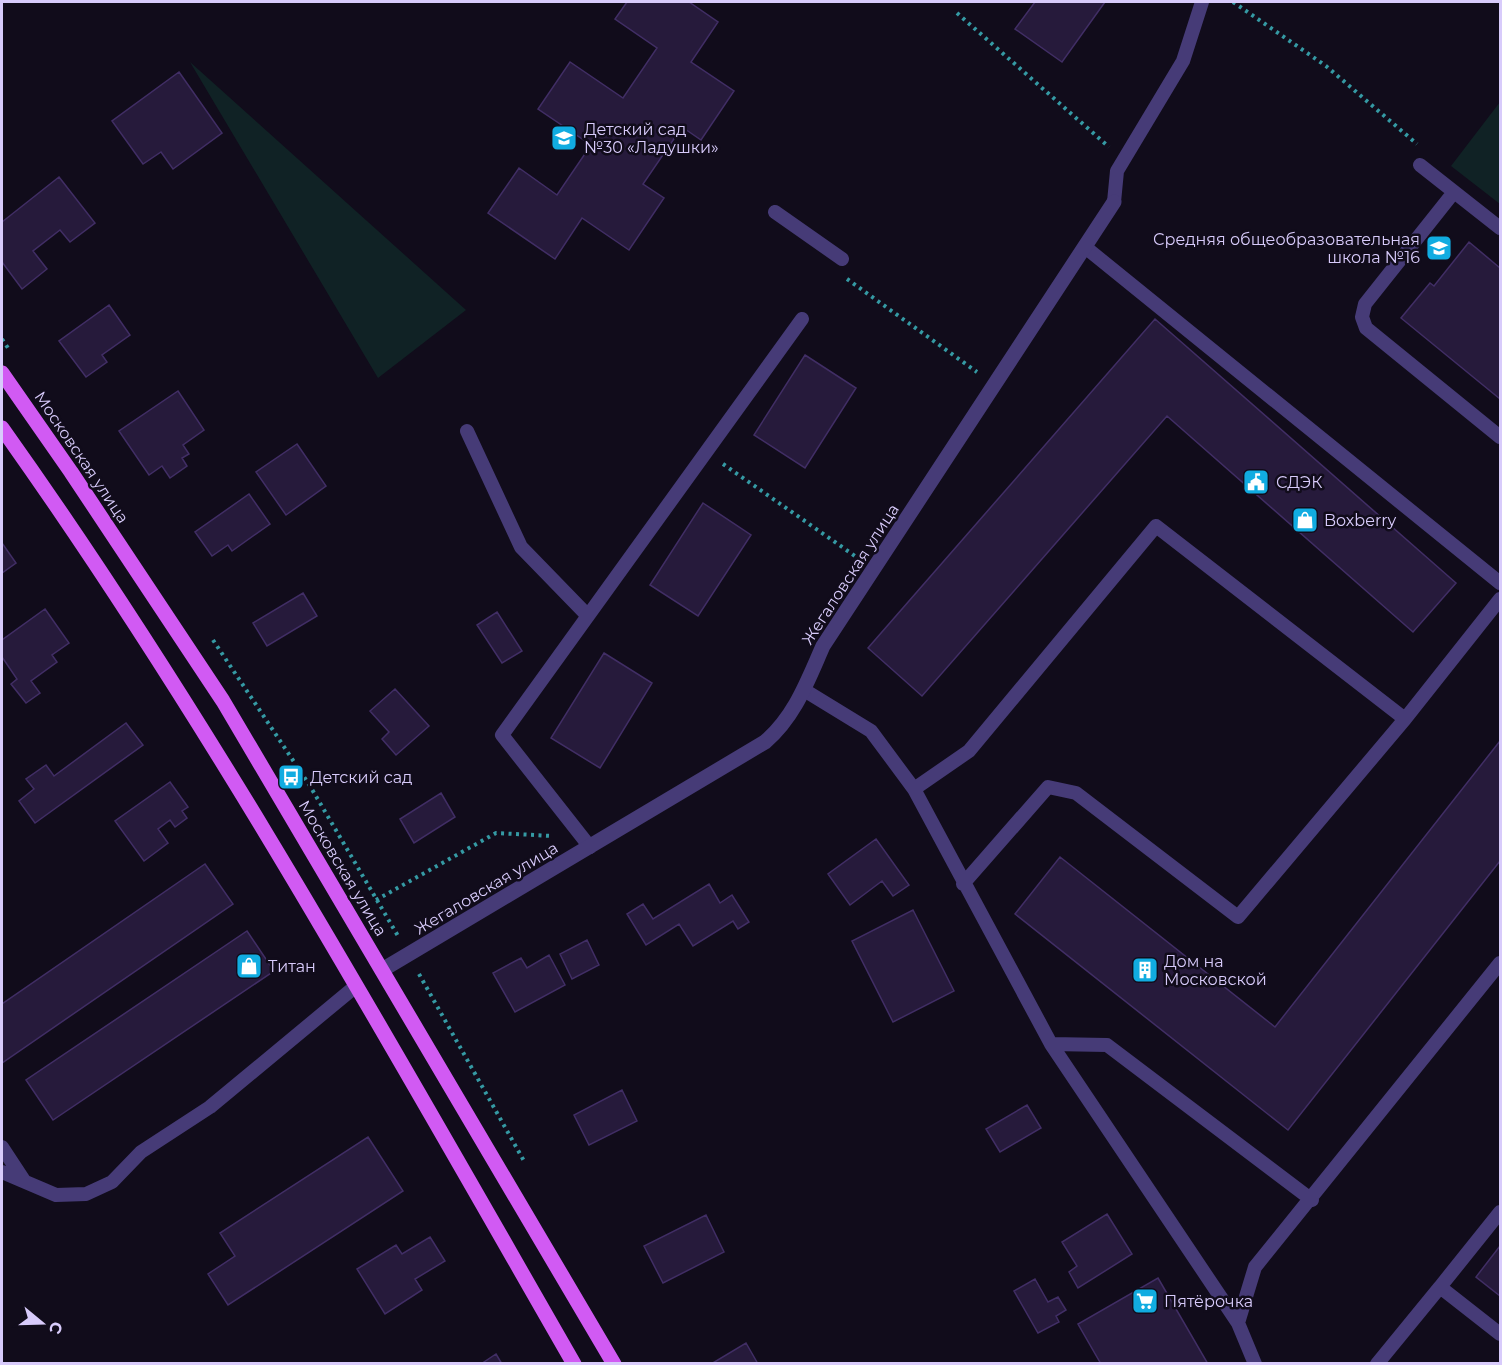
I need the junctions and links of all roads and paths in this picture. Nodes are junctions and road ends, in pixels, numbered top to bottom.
1 (1202, 2) edge
2 (1233, 2) edge
3 (957, 13) dead end
4 (1421, 147) dead end
5 (1420, 165) dead end
6 (1117, 171) junction
7 (1454, 192) junction
8 (1114, 202) joint
9 (775, 212) dead end
10 (1500, 228) edge
11 (1085, 247) junction
12 (842, 259) dead end
13 (844, 277) dead end
14 (802, 319) dead end
15 (2, 373) edge
16 (986, 378) dead end
17 (2, 428) edge
18 (467, 431) dead end
19 (1500, 437) edge
20 (706, 452) junction
21 (863, 561) dead end
22 (1500, 583) edge
23 (1500, 599) edge
24 (588, 616) junction
25 (804, 690) junction
26 (1405, 719) junction
27 (914, 789) junction
28 (587, 842) junction
29 (963, 884) junction
30 (376, 900) dead end
31 (1500, 963) edge
32 (382, 970) junction
33 (356, 986) junction
34 (1051, 1044) junction
35 (2, 1147) edge
36 (2, 1172) edge
37 (25, 1182) junction
38 (1312, 1200) junction
39 (1500, 1212) edge
40 (1440, 1287) junction
41 (1238, 1323) junction
42 (1500, 1334) edge
43 (574, 1364) edge
44 (614, 1364) edge
45 (1255, 1364) edge
46 (1377, 1364) edge

1 - 6 lane
2 - 4 path
3 - 6 path
5 - 7 lane
6 - 8 lane
7 - 10 lane
7 - 19 lane
8 - 11 street, Жегаловская улица
9 - 12 lane
11 - 22 lane
11 - 25 street, Жегаловская улица
13 - 16 path
14 - 20 lane
15 - 32 main road, Московская улица
17 - 33 main road
18 - 24 lane
20 - 21 path
20 - 24 lane
23 - 26 lane
24 - 28 lane
25 - 27 lane
25 - 28 street, Жегаловская улица
26 - 27 lane
26 - 29 lane
27 - 29 lane
28 - 30 path
28 - 32 street, Жегаловская улица
29 - 34 lane
31 - 38 lane
32 - 44 main road, Московская улица
33 - 37 lane
33 - 43 main road
34 - 38 lane
34 - 41 lane
35 - 37 lane
36 - 37 lane
38 - 41 lane
39 - 40 lane
40 - 42 lane
40 - 46 lane
41 - 45 lane

